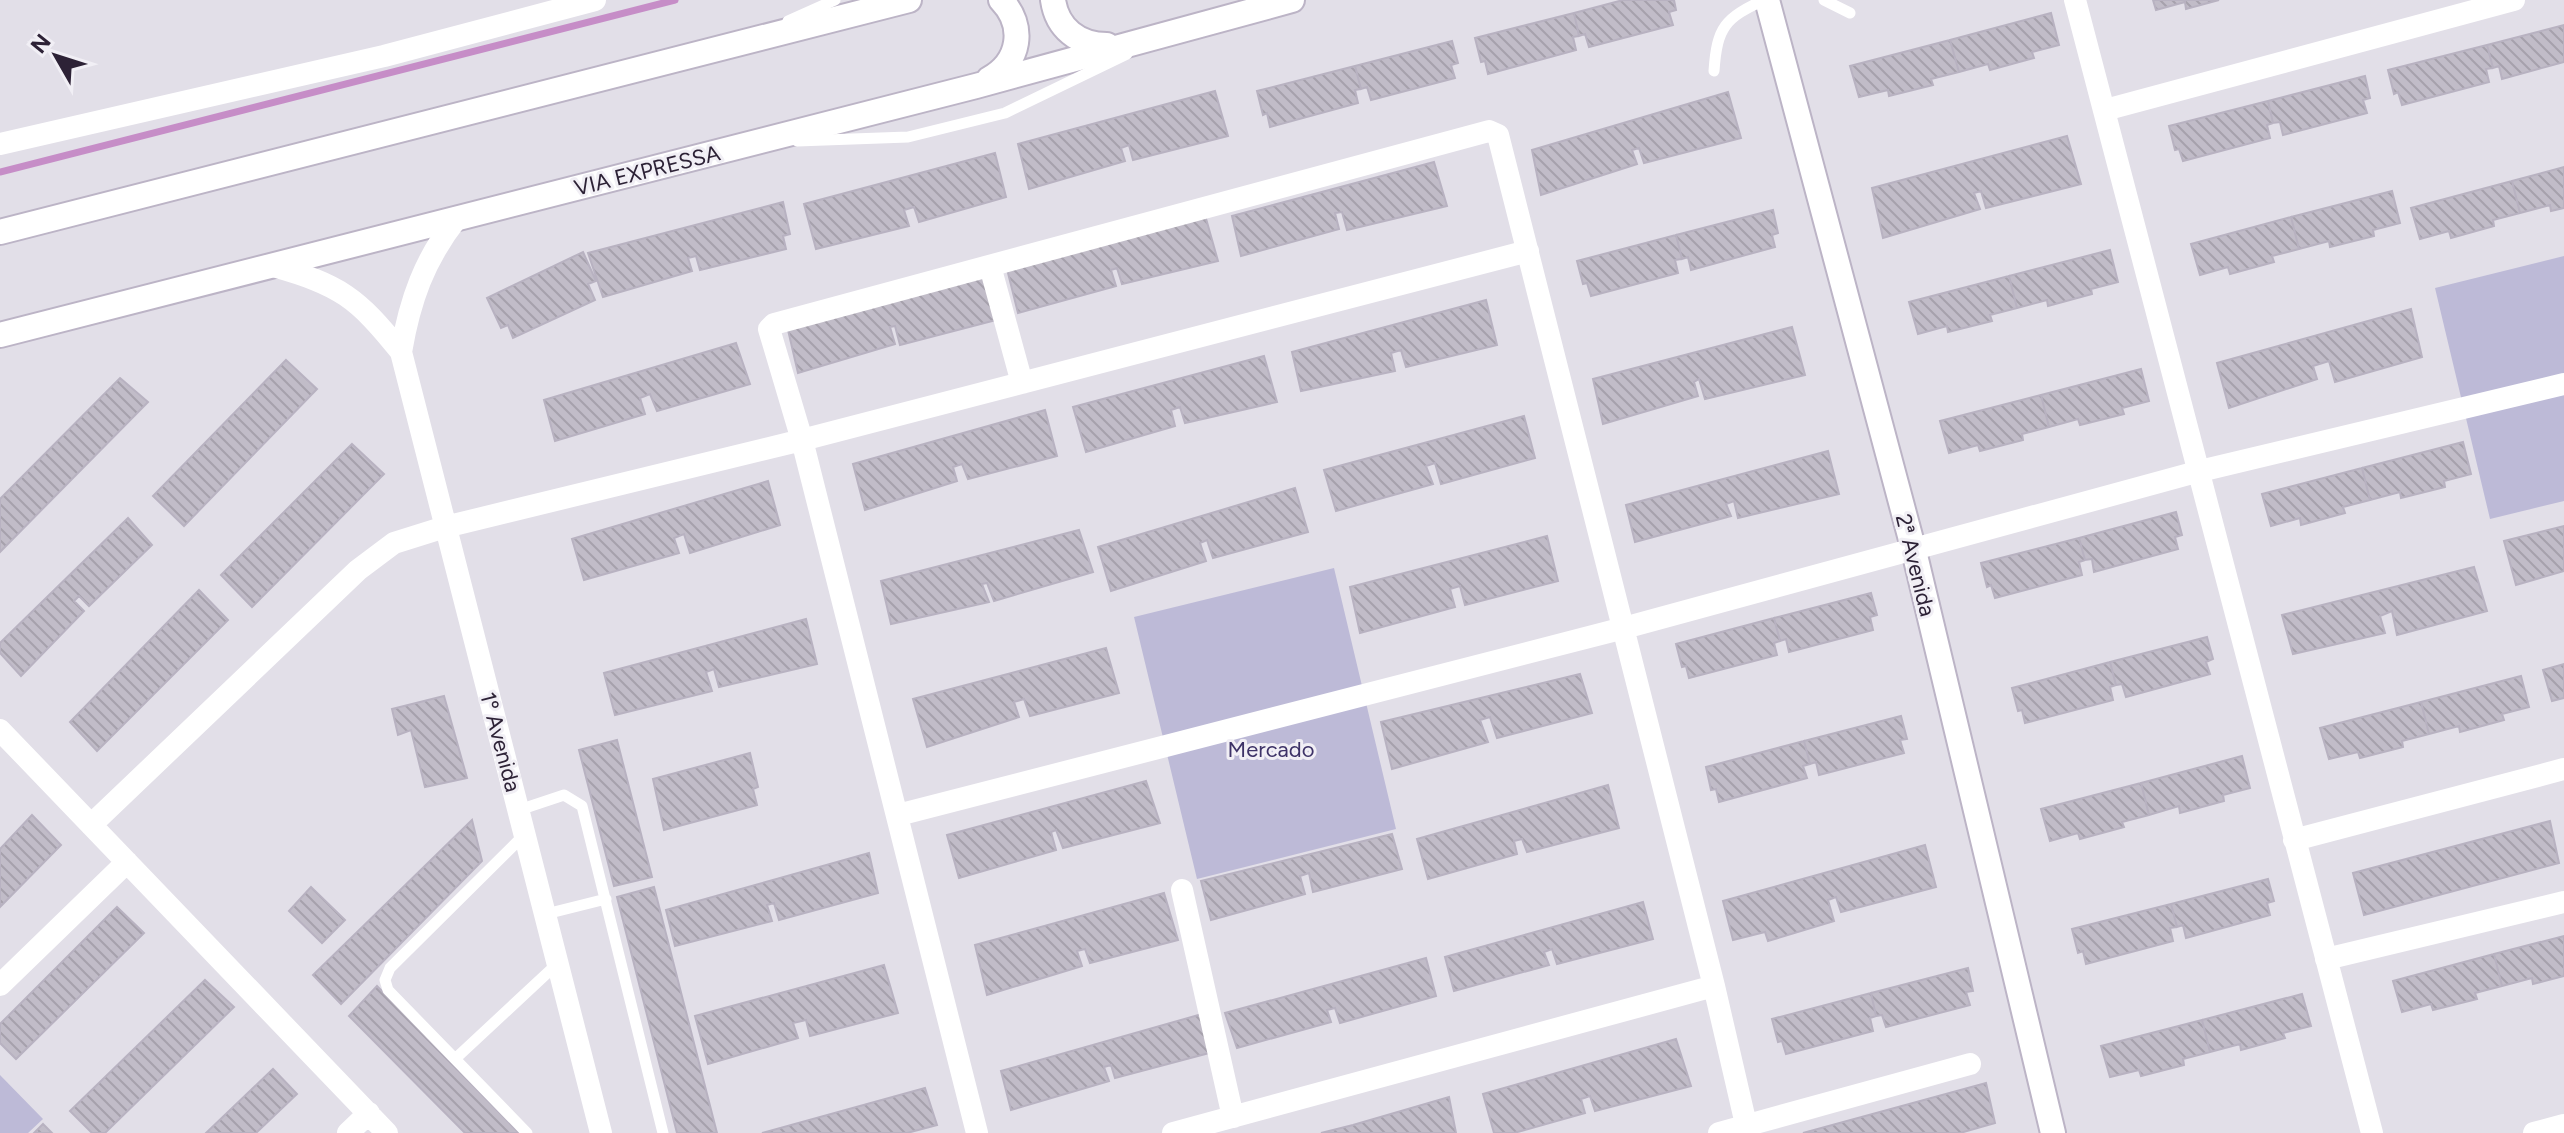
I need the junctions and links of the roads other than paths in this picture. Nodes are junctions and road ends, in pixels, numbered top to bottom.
1 (595, 0) edge
2 (835, 0) edge
3 (909, 0) edge
4 (1001, 0) edge
5 (1053, 0) edge
6 (1292, 0) edge
7 (1766, 0) edge
8 (1824, 0) edge
9 (2075, 0) edge
10 (2514, 0) edge
11 (1850, 13) dead end
12 (1181, 28) junction
13 (735, 44) junction
14 (1117, 45) junction
15 (1714, 71) dead end
16 (976, 86) junction
17 (2105, 110) junction
18 (752, 143) junction
19 (0, 144) edge
20 (457, 218) junction
21 (0, 232) edge
22 (1528, 251) junction
23 (273, 266) junction
24 (990, 266) junction
25 (0, 335) edge
26 (401, 352) junction
27 (1022, 383) junction
28 (2564, 384) edge
29 (802, 440) junction
30 (2200, 471) junction
31 (445, 527) junction
32 (1914, 551) junction
33 (1624, 628) junction
34 (0, 730) edge
35 (2564, 771) edge
36 (519, 810) junction
37 (898, 815) junction
38 (91, 825) junction
39 (524, 835) junction
40 (2294, 840) junction
41 (127, 862) junction
42 (1182, 890) dead end
43 (606, 899) junction
44 (2564, 902) edge
45 (546, 914) junction
46 (2326, 959) junction
47 (557, 963) junction
48 (0, 985) edge
49 (1714, 986) junction
50 (455, 1059) junction
51 (1970, 1064) dead end
52 (369, 1113) junction
53 (1233, 1117) junction
54 (2564, 1125) edge
55 (1747, 1130) edge
56 (348, 1133) edge
57 (387, 1133) edge
58 (527, 1133) edge
59 (601, 1133) edge
60 (663, 1133) edge
61 (977, 1133) edge
62 (1173, 1133) edge
63 (1719, 1133) edge
64 (2053, 1133) edge
65 (2372, 1133) edge
66 (2534, 1133) edge

1 - 19 street
2 - 13 lane
3 - 13 main road
4 - 16 main road
5 - 14 main road
6 - 12 main road, VIA EXPRESSA
7 - 15 lane
7 - 32 main road, 2ª Avenida
8 - 11 lane
9 - 17 street
10 - 17 street
12 - 14 main road, VIA EXPRESSA
12 - 18 lane
13 - 21 main road
14 - 16 main road, VIA EXPRESSA
16 - 18 main road, VIA EXPRESSA
17 - 30 street
18 - 20 main road, VIA EXPRESSA
20 - 23 main road, VIA EXPRESSA
20 - 26 street
22 - 24 street
22 - 27 street
22 - 33 street
23 - 25 main road, VIA EXPRESSA
23 - 26 street
24 - 27 street
24 - 29 street
26 - 31 street, 1º Avenida
27 - 29 street
28 - 30 street
29 - 31 street
29 - 37 street
30 - 32 street
30 - 40 street
31 - 36 street, 1º Avenida
31 - 38 street
32 - 33 street
32 - 64 main road, 2ª Avenida
33 - 37 street
33 - 49 street
34 - 38 street
35 - 40 street
36 - 39 street, 1º Avenida
36 - 43 lane
37 - 61 street
38 - 41 street
39 - 45 street, 1º Avenida
39 - 50 lane
40 - 46 street
41 - 48 street
41 - 52 street
42 - 53 street
43 - 45 lane
43 - 60 lane
44 - 46 street
45 - 47 street, 1º Avenida
46 - 65 street
47 - 50 lane
47 - 59 street, 1º Avenida
49 - 53 street
49 - 55 street
50 - 58 lane
51 - 55 street
52 - 56 street
52 - 57 street
53 - 62 street
54 - 66 street
55 - 63 street

